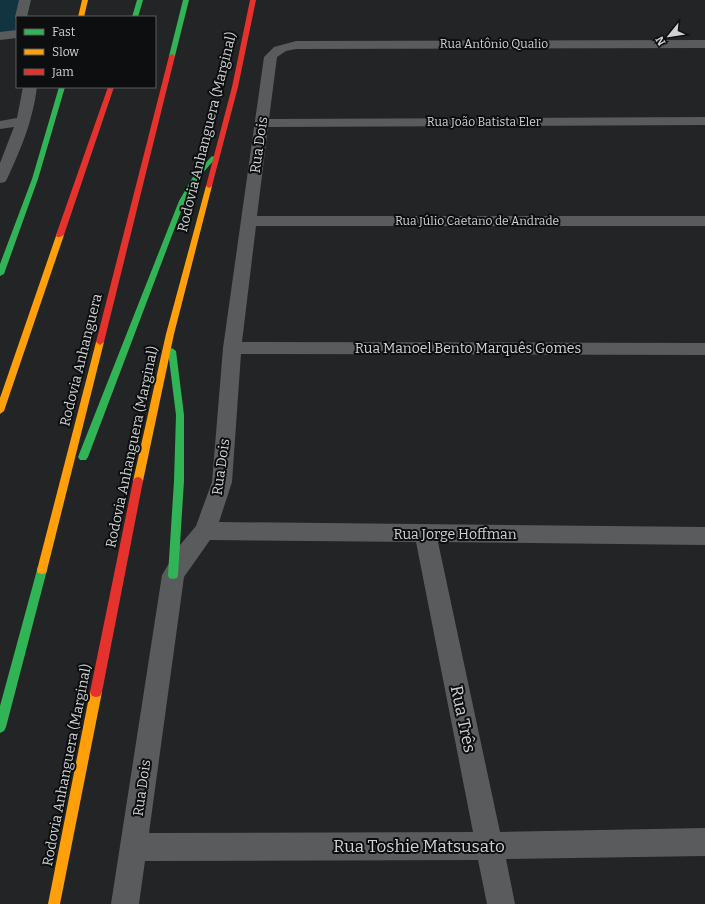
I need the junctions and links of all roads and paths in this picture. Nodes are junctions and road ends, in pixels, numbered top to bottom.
1 (25, 0) edge
2 (85, 0) edge
3 (140, 0) edge
4 (186, 0) edge
5 (253, 0) edge
6 (21, 16) edge
7 (81, 16) edge
8 (135, 16) edge
9 (16, 34) edge
10 (0, 36) edge
11 (705, 44) edge
12 (283, 47) joint
13 (30, 88) edge
14 (62, 88) edge
15 (111, 88) edge
16 (705, 121) edge
17 (22, 122) junction
18 (262, 123) junction
19 (0, 125) edge
20 (216, 155) junction
21 (0, 179) edge
22 (248, 221) junction
23 (705, 221) edge
24 (19, 225) junction
25 (0, 246) edge
26 (0, 274) edge
27 (170, 334) junction
28 (232, 348) junction
29 (705, 349) edge
30 (0, 411) edge
31 (80, 465) dead end
32 (75, 479) dead end
33 (205, 532) junction
34 (426, 534) junction
35 (705, 536) edge
36 (47, 551) junction
37 (173, 575) junction
38 (0, 727) edge
39 (705, 842) edge
40 (490, 846) junction
41 (133, 847) junction
42 (54, 904) edge
43 (125, 904) edge
44 (501, 904) edge

1 - 6 street
2 - 7 highway
3 - 8 highway
4 - 36 highway, Rodovia Anhanguera
5 - 20 highway, Rodovia Anhanguera (Marginal)
9 - 10 street
11 - 12 street, Rua Antônio Qualio
12 - 18 street, Rua Dois
13 - 17 street
14 - 24 highway
15 - 30 highway
16 - 18 street, Rua João Batista Eler
17 - 19 street
17 - 21 street
18 - 22 street, Rua Dois
20 - 27 highway, Rodovia Anhanguera (Marginal)
20 - 31 highway
22 - 23 street, Rua Júlio Caetano de Andrade
22 - 28 street, Rua Dois
24 - 25 highway
24 - 26 highway
27 - 37 highway
27 - 42 highway, Rodovia Anhanguera (Marginal)
28 - 29 street, Rua Manoel Bento Marquês Gomes
28 - 33 street, Rua Dois
32 - 36 highway
33 - 34 street, Rua Jorge Hoffman
33 - 37 street, Rua Dois
34 - 35 street, Rua Jorge Hoffman
34 - 40 street, Rua Três
36 - 38 highway, Rodovia Anhanguera
37 - 41 street, Rua Dois
39 - 40 street, Rua Toshie Matsusato
40 - 41 street, Rua Toshie Matsusato
40 - 44 street, Rua Três
41 - 43 street, Rua Dois

